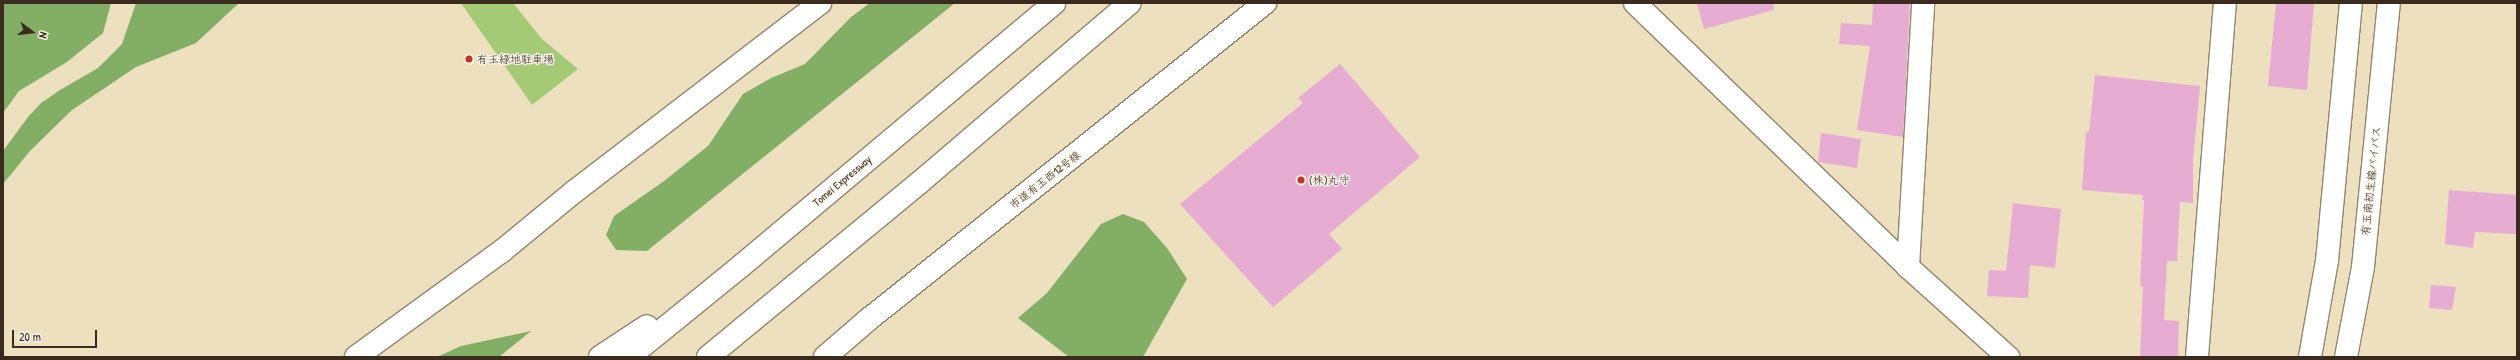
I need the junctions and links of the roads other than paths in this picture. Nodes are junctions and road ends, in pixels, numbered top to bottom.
1 (820, 3) edge
2 (1054, 3) edge
3 (1130, 3) edge
4 (1265, 3) edge
5 (1635, 3) edge
6 (1923, 3) edge
7 (2225, 3) edge
8 (2351, 3) edge
9 (2389, 3) edge
10 (741, 266) junction
11 (1908, 267) junction
12 (772, 305) junction
13 (356, 357) edge
14 (600, 357) edge
15 (629, 357) edge
16 (708, 357) edge
17 (715, 357) edge
18 (825, 357) edge
19 (2008, 357) edge
20 (2197, 357) edge
21 (2310, 357) edge
22 (2346, 357) edge

1 - 13 main road
2 - 10 main road, Tomei Expressway
3 - 12 main road
4 - 18 main road, 市道有玉西12号線
5 - 11 main road
6 - 11 main road
7 - 20 main road
8 - 21 main road
9 - 22 main road, 有玉南初生線バイパス
10 - 14 main road
10 - 15 main road, Tomei Expressway
11 - 19 main road
12 - 16 main road
12 - 17 main road

